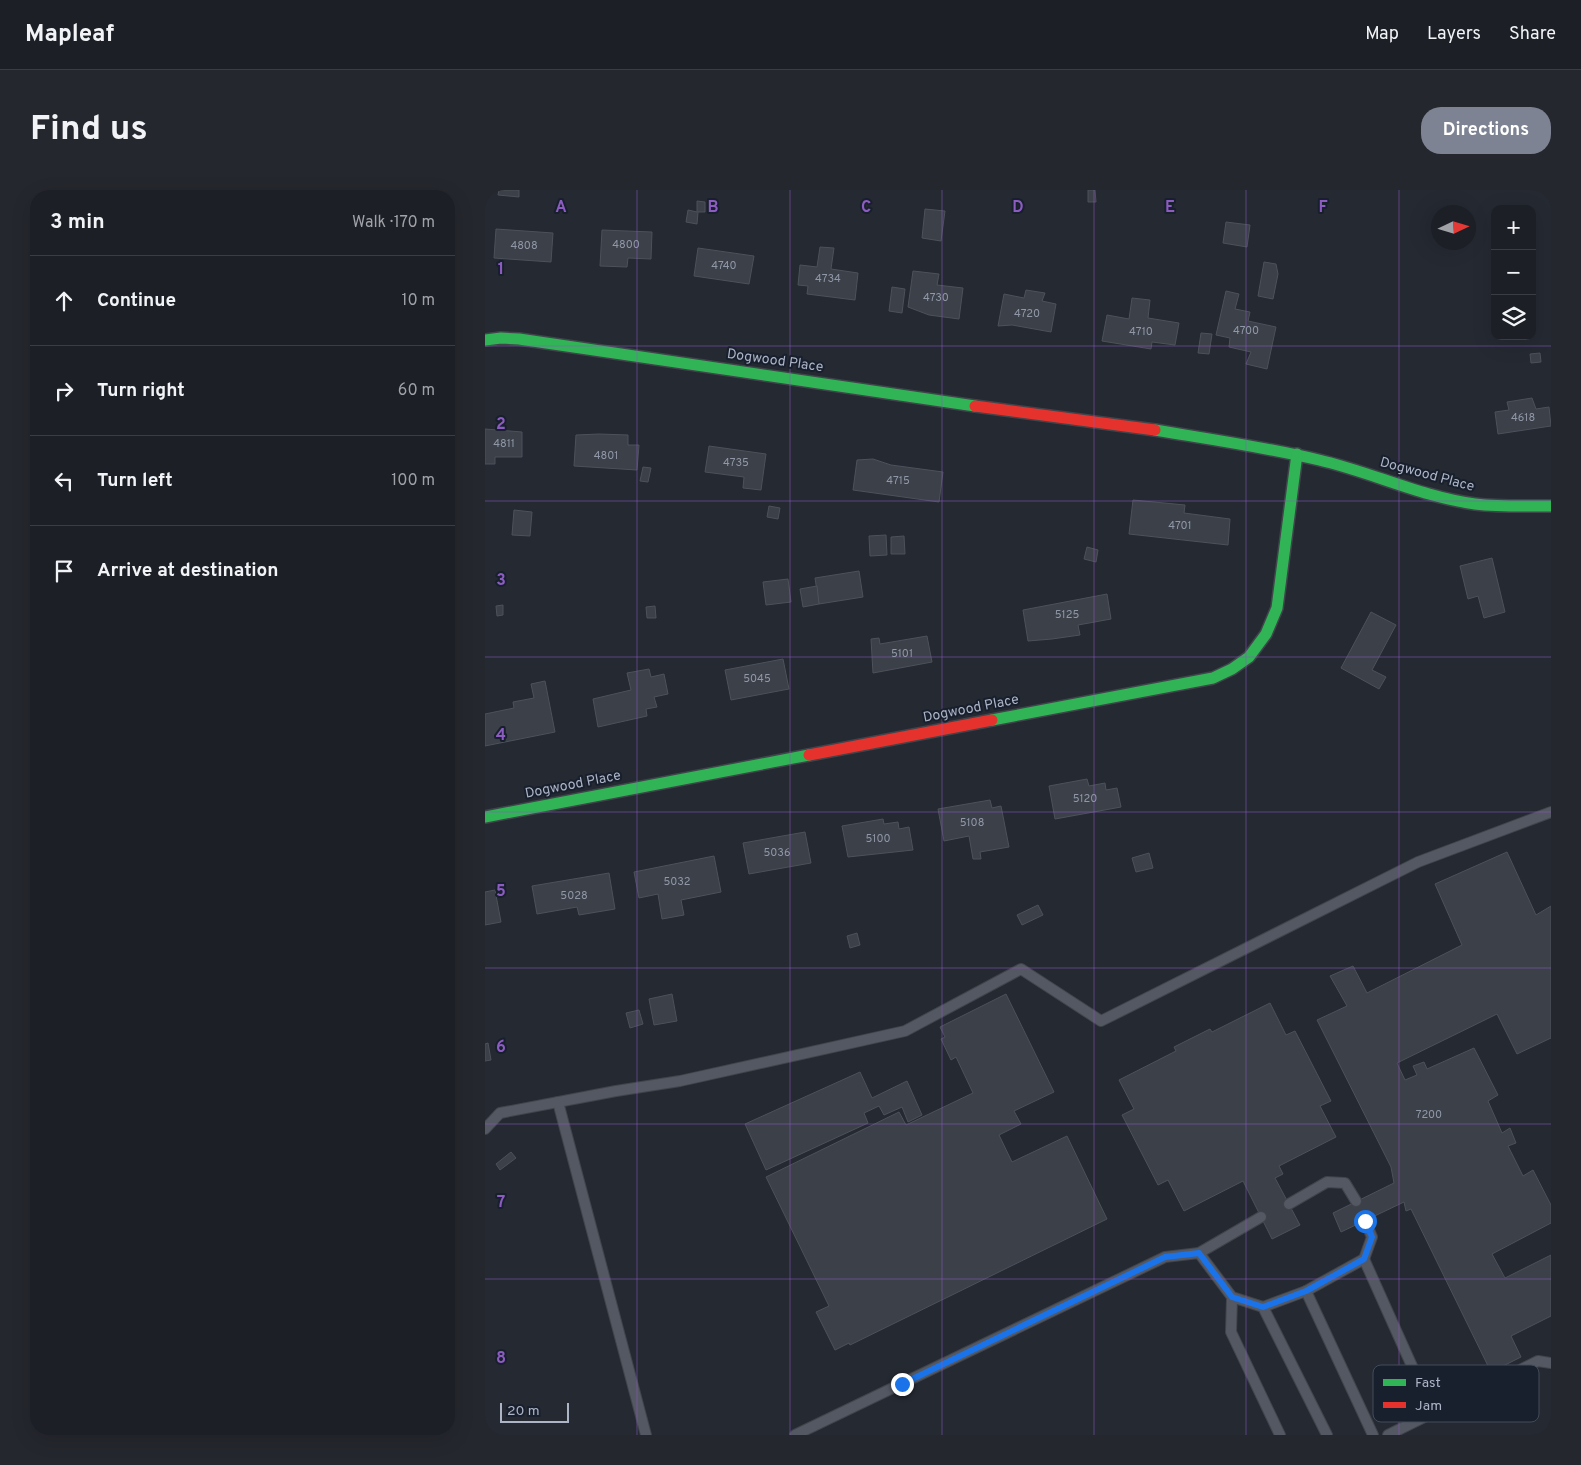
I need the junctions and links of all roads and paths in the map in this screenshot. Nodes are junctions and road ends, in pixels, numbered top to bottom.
1 (485, 340) edge
2 (1297, 454) junction
3 (1551, 506) edge
4 (1551, 812) edge
5 (485, 817) edge
6 (558, 1102) junction
7 (485, 1128) edge
8 (1356, 1201) dead end
9 (1289, 1204) dead end
10 (1261, 1217) dead end
11 (1365, 1221) dead end
12 (1199, 1253) junction
13 (1364, 1259) junction
14 (1306, 1291) junction
15 (1232, 1297) junction
16 (1263, 1307) junction
17 (1551, 1363) edge
18 (1411, 1365) edge
19 (1530, 1365) edge
20 (1415, 1422) edge
21 (646, 1435) edge
22 (795, 1435) edge
23 (1280, 1435) edge
24 (1327, 1435) edge
25 (1373, 1435) edge
26 (1388, 1435) edge

1 - 2 street, Dogwood Place
2 - 3 street, Dogwood Place
2 - 5 street, Dogwood Place
4 - 6 lane
6 - 7 lane
6 - 21 lane
8 - 9 lane
10 - 12 lane
11 - 13 lane
12 - 15 lane
12 - 22 lane
13 - 14 lane
13 - 18 lane
14 - 16 lane
14 - 25 lane
15 - 16 lane
15 - 23 lane
16 - 24 lane
17 - 19 lane
20 - 26 lane

